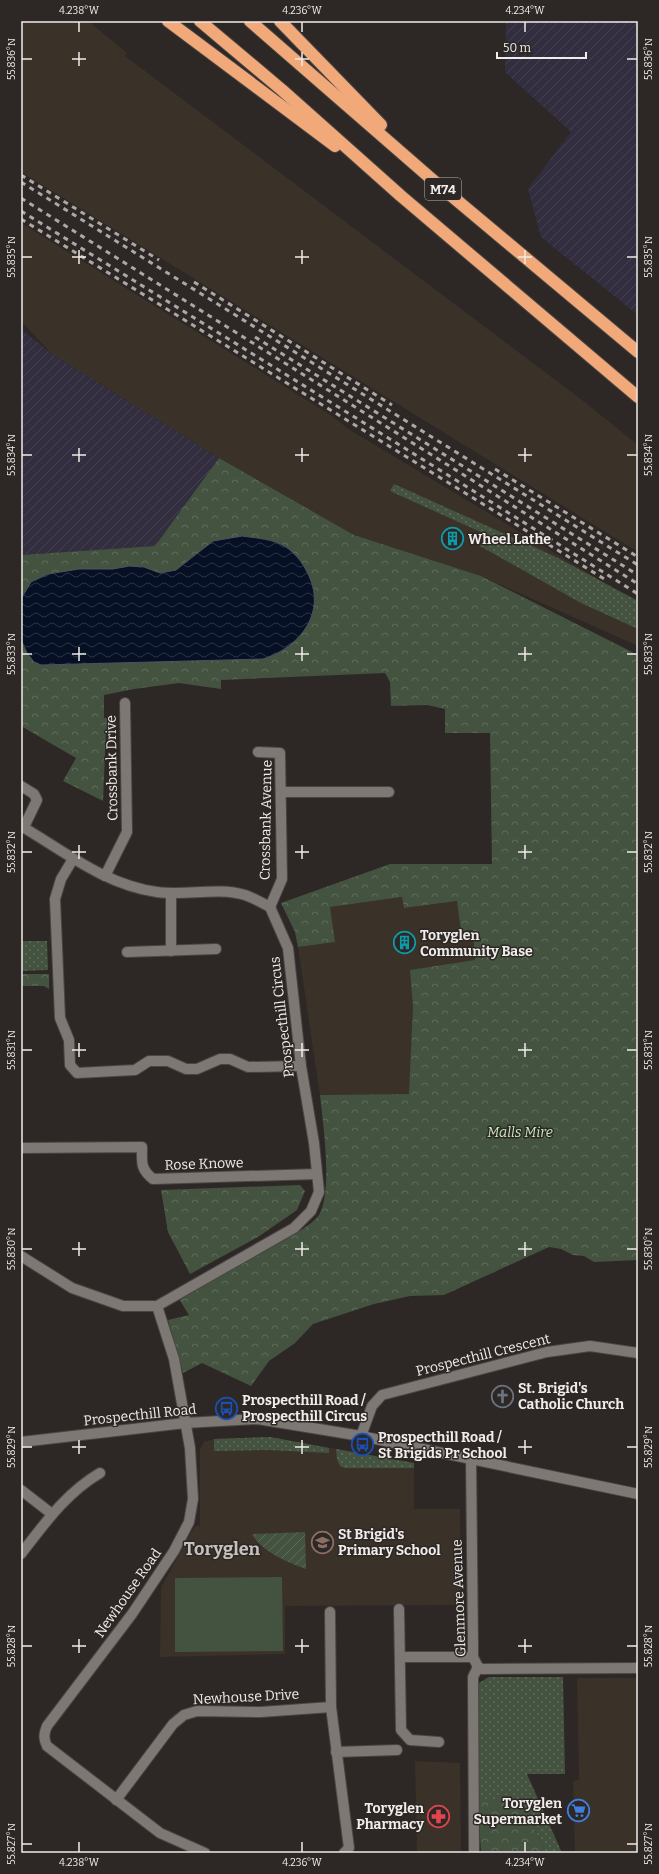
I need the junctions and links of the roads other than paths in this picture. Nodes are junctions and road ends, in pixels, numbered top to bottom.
1 (168, 21) edge
2 (200, 21) edge
3 (250, 21) edge
4 (280, 21) edge
5 (435, 182) junction
6 (401, 196) junction
7 (638, 352) edge
8 (638, 397) edge
9 (125, 703) dead end
10 (258, 752) dead end
11 (21, 786) edge
12 (281, 792) junction
13 (389, 792) dead end
14 (23, 826) edge
15 (73, 859) junction
16 (105, 876) junction
17 (171, 893) junction
18 (270, 907) junction
19 (216, 949) dead end
20 (171, 951) junction
21 (127, 952) dead end
22 (301, 1066) junction
23 (21, 1148) edge
24 (317, 1174) junction
25 (21, 1256) edge
26 (157, 1306) junction
27 (638, 1353) edge
28 (186, 1423) junction
29 (361, 1436) junction
30 (21, 1442) edge
31 (471, 1459) junction
32 (100, 1473) dead end
33 (21, 1490) edge
34 (638, 1494) edge
35 (52, 1514) junction
36 (21, 1554) edge
37 (399, 1609) dead end
38 (330, 1612) dead end
39 (473, 1657) junction
40 (400, 1658) junction
41 (478, 1667) junction
42 (638, 1668) edge
43 (331, 1707) junction
44 (439, 1742) dead end
45 (397, 1750) dead end
46 (336, 1752) junction
47 (116, 1800) junction
48 (205, 1853) edge
49 (344, 1853) edge
50 (474, 1853) edge

1 - 6 highway, M74
2 - 6 highway, M74
3 - 5 highway, M74
4 - 5 highway, M74
5 - 7 highway, M74
6 - 8 highway, M74
9 - 16 street, Crossbank Drive
10 - 12 street, Crossbank Avenue
11 - 14 street
12 - 13 street
12 - 18 street, Crossbank Avenue
14 - 15 street
15 - 16 street
15 - 22 street
16 - 17 street
17 - 18 street
17 - 20 street
18 - 22 street, Prospecthill Circus
19 - 20 street
20 - 21 street
22 - 24 street, Prospecthill Circus
23 - 24 street, Rose Knowe
24 - 26 street, Prospecthill Circus
25 - 26 street, Prospecthill Circus
26 - 28 street
27 - 29 street, Prospecthill Crescent
28 - 29 street, Prospecthill Road
28 - 30 street, Prospecthill Road
28 - 47 street, Newhouse Road
29 - 31 street, Prospecthill Road
31 - 34 street, Prospecthill Road
31 - 39 street, Glenmore Avenue
32 - 35 street
33 - 35 street
35 - 36 street
37 - 40 street
38 - 43 street
39 - 40 street
39 - 41 street, Glenmore Avenue
40 - 44 street
41 - 42 street
41 - 50 street, Glenmore Avenue
43 - 46 street
43 - 47 street, Newhouse Drive
45 - 46 street
46 - 49 street
47 - 48 street

